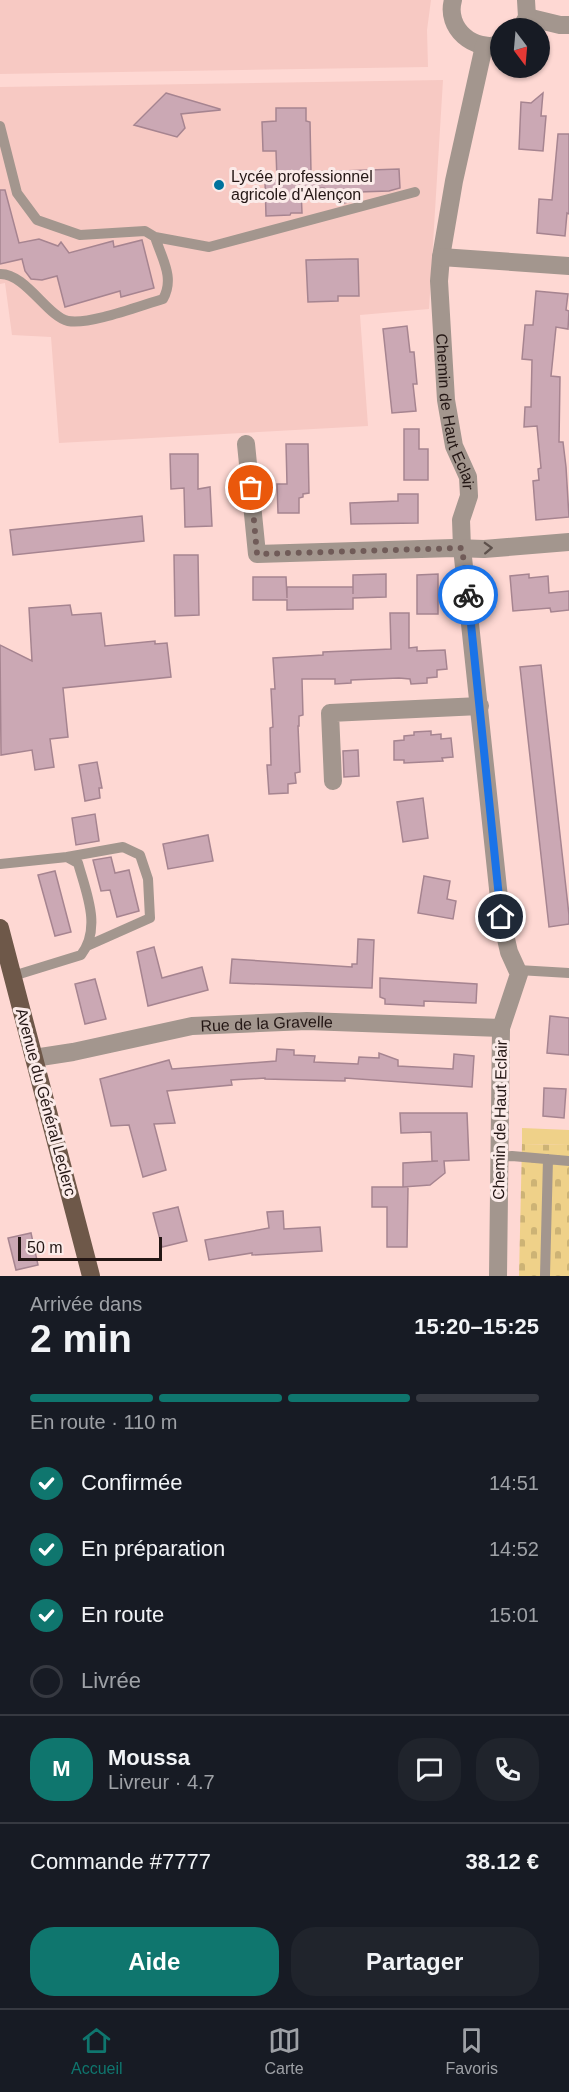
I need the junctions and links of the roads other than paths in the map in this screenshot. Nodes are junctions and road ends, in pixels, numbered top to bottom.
1 (453, 0) edge
2 (525, 15) edge
3 (569, 25) edge
4 (490, 45) edge
5 (490, 52) edge
6 (0, 126) edge
7 (415, 192) dead end
8 (155, 237) junction
9 (441, 257) junction
10 (569, 266) edge
11 (0, 274) edge
12 (246, 444) dead end
13 (569, 542) edge
14 (462, 548) junction
15 (480, 706) junction
16 (333, 781) dead end
17 (67, 857) junction
18 (0, 864) edge
19 (0, 928) edge
20 (87, 946) junction
21 (518, 970) junction
22 (569, 973) edge
23 (13, 976) junction
24 (501, 1028) junction
25 (34, 1058) junction
26 (500, 1157) junction
27 (548, 1159) junction
28 (569, 1161) edge
29 (92, 1276) edge
30 (498, 1276) edge
31 (545, 1276) edge

1 - 4 street
2 - 3 street
5 - 9 street, Chemin de Haut Eclair
6 - 8 lane
7 - 8 lane
8 - 11 lane
9 - 10 street
9 - 14 street, Chemin de Haut Eclair
12 - 14 street
14 -> 13 street
14 - 15 street, Chemin de Haut Eclair
15 - 16 street
15 - 21 street, Chemin de Haut Eclair
17 - 18 lane
17 - 20 lane
17 - 20 lane
19 - 23 main road, Avenue du Général Leclerc
20 - 23 lane
21 - 22 lane
21 - 24 street, Chemin de Haut Eclair
23 - 25 main road, Avenue du Général Leclerc
24 - 25 street, Rue de la Gravelle
24 - 26 street, Chemin de Haut Eclair
25 - 29 main road, Avenue du Général Leclerc
26 - 27 lane
26 - 30 street, Chemin de Haut Eclair
27 - 28 lane
27 - 31 lane

